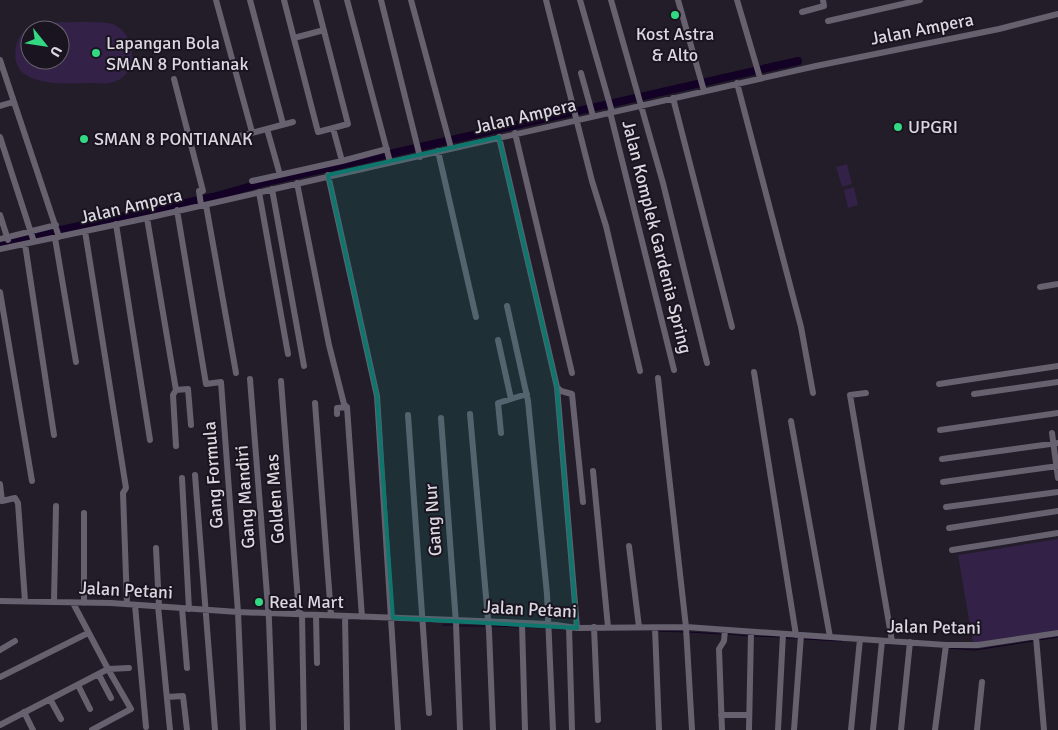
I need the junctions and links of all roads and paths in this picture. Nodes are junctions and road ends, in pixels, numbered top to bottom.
1 (216, 0) edge
2 (250, 0) edge
3 (284, 0) edge
4 (316, 0) edge
5 (347, 0) edge
6 (381, 0) edge
7 (411, 0) edge
8 (546, 0) edge
9 (580, 0) edge
10 (611, 0) edge
11 (678, 0) edge
12 (737, 0) edge
13 (823, 0) edge
14 (920, 0) edge
15 (802, 12) dead end
16 (1058, 14) edge
17 (828, 20) dead end
18 (324, 30) junction
19 (294, 38) junction
20 (0, 60) edge
21 (581, 73) dead end
22 (760, 77) junction
23 (174, 79) dead end
24 (737, 84) junction
25 (703, 87) junction
26 (673, 98) junction
27 (640, 101) junction
28 (13, 102) junction
29 (0, 106) edge
30 (611, 112) junction
31 (592, 114) junction
32 (577, 118) junction
33 (293, 122) dead end
34 (283, 124) junction
35 (266, 128) junction
36 (333, 128) junction
37 (252, 132) junction
38 (515, 133) junction
39 (240, 136) dead end
40 (499, 136) junction
41 (0, 137) edge
42 (451, 145) junction
43 (438, 151) junction
44 (420, 155) junction
45 (389, 156) junction
46 (342, 161) junction
47 (280, 175) junction
48 (328, 176) junction
49 (252, 181) dead end
50 (297, 183) junction
51 (272, 189) junction
52 (259, 192) junction
53 (202, 202) junction
54 (178, 210) junction
55 (0, 214) edge
56 (147, 218) junction
57 (116, 224) junction
58 (56, 226) junction
59 (85, 230) junction
60 (33, 237) junction
61 (57, 237) junction
62 (0, 239) edge
63 (9, 242) junction
64 (24, 244) junction
65 (0, 249) edge
66 (1058, 284) edge
67 (1040, 287) dead end
68 (0, 292) edge
69 (507, 306) dead end
70 (476, 317) dead end
71 (732, 327) dead end
72 (498, 340) dead end
73 (288, 354) dead end
74 (76, 362) dead end
75 (707, 363) dead end
76 (304, 366) dead end
77 (1058, 366) edge
78 (674, 370) dead end
79 (640, 371) dead end
80 (572, 372) dead end
81 (754, 372) dead end
82 (236, 373) dead end
83 (658, 378) dead end
84 (250, 379) dead end
85 (281, 382) dead end
86 (1058, 382) edge
87 (939, 384) dead end
88 (557, 387) junction
89 (176, 390) junction
90 (813, 393) dead end
91 (866, 393) dead end
92 (527, 394) junction
93 (974, 394) dead end
94 (511, 399) junction
95 (315, 403) dead end
96 (347, 407) junction
97 (1058, 413) edge
98 (337, 414) dead end
99 (470, 414) dead end
100 (408, 415) dead end
101 (441, 418) dead end
102 (791, 421) dead end
103 (191, 425) dead end
104 (940, 430) dead end
105 (500, 433) dead end
106 (1052, 433) dead end
107 (54, 435) dead end
108 (150, 440) dead end
109 (1056, 443) edge
110 (176, 446) dead end
111 (942, 459) dead end
112 (1057, 466) edge
113 (593, 471) dead end
114 (195, 475) dead end
115 (182, 478) dead end
116 (1058, 478) edge
117 (32, 482) dead end
118 (943, 482) dead end
119 (0, 484) edge
120 (1058, 492) edge
121 (583, 502) dead end
122 (56, 506) dead end
123 (946, 507) dead end
124 (1058, 511) edge
125 (84, 513) dead end
126 (949, 528) dead end
127 (1058, 532) edge
128 (629, 546) dead end
129 (156, 548) dead end
130 (952, 550) dead end
131 (0, 601) edge
132 (25, 601) junction
133 (54, 602) junction
134 (84, 603) junction
135 (127, 604) junction
136 (135, 605) junction
137 (74, 606) junction
138 (158, 606) junction
139 (186, 608) junction
140 (207, 610) junction
141 (238, 612) junction
142 (268, 614) junction
143 (300, 614) junction
144 (316, 615) junction
145 (330, 615) junction
146 (345, 616) junction
147 (362, 617) junction
148 (393, 618) junction
149 (423, 619) junction
150 (455, 624) junction
151 (549, 624) junction
152 (489, 626) junction
153 (522, 626) junction
154 (639, 627) junction
155 (577, 628) junction
156 (594, 628) junction
157 (608, 628) junction
158 (569, 629) junction
159 (687, 630) junction
160 (655, 631) junction
161 (725, 631) junction
162 (88, 632) junction
163 (750, 633) junction
164 (1058, 633) edge
165 (782, 637) junction
166 (800, 637) junction
167 (830, 637) junction
168 (1037, 639) junction
169 (860, 641) junction
170 (892, 641) junction
171 (15, 642) dead end
172 (910, 642) junction
173 (882, 643) junction
174 (945, 647) junction
175 (0, 650) edge
176 (317, 663) dead end
177 (129, 668) dead end
178 (187, 668) dead end
179 (108, 669) junction
180 (99, 675) junction
181 (0, 677) edge
182 (982, 682) dead end
183 (78, 685) junction
184 (167, 697) junction
185 (111, 698) dead end
186 (50, 699) junction
187 (90, 708) dead end
188 (24, 712) junction
189 (429, 713) dead end
190 (749, 715) junction
191 (721, 716) junction
192 (61, 719) dead end
193 (598, 720) dead end
194 (0, 724) edge
195 (146, 727) dead end
196 (33, 730) edge
197 (92, 730) edge
198 (170, 730) edge
199 (186, 730) edge
200 (215, 730) edge
201 (243, 730) edge
202 (274, 730) edge
203 (304, 730) edge
204 (347, 730) edge
205 (398, 730) edge
206 (460, 730) edge
207 (493, 730) edge
208 (525, 730) edge
209 (553, 730) edge
210 (572, 730) edge
211 (659, 730) edge
212 (692, 730) edge
213 (722, 730) edge
214 (749, 730) edge
215 (778, 730) edge
216 (794, 730) edge
217 (851, 730) edge
218 (873, 730) edge
219 (901, 730) edge
220 (935, 730) edge
221 (977, 730) edge
222 (1044, 730) edge

1 - 37 street
2 - 34 street
3 - 19 street
4 - 18 street
5 - 45 street
6 - 44 street
7 - 42 street
8 - 32 street
9 - 30 street, Jalan Komplek Gardenia Spring
10 - 27 street
11 - 25 street
12 - 22 street
13 - 15 street
14 - 17 street
16 - 22 street, Jalan Ampera
18 - 19 street
18 - 36 street
19 - 36 street
20 - 28 street
21 - 31 street
22 - 24 street, Jalan Ampera
23 - 53 street
24 - 25 street, Jalan Ampera
24 - 90 street
25 - 26 street, Jalan Ampera
26 - 27 street, Jalan Ampera
26 - 71 street
27 - 30 street, Jalan Ampera
27 - 75 street
28 - 29 street
28 - 58 street
30 - 31 street, Jalan Ampera
30 - 78 street, Jalan Komplek Gardenia Spring
31 - 32 street, Jalan Ampera
32 - 38 street, Jalan Ampera
32 - 79 street
33 - 34 street
34 - 35 street
35 - 37 street
35 - 47 street
36 - 46 street
37 - 39 street
38 - 40 street, Jalan Ampera
38 - 80 street
40 - 42 street, Jalan Ampera
40 - 88 street
41 - 60 street
42 - 43 street, Jalan Ampera
43 - 44 street, Jalan Ampera
43 - 70 street
44 - 45 street, Jalan Ampera
45 - 46 street
45 - 48 street, Jalan Ampera
46 - 47 street
47 - 49 street
48 - 50 street, Jalan Ampera
48 - 148 street
50 - 51 street, Jalan Ampera
50 - 96 street
51 - 52 street, Jalan Ampera
51 - 76 street
52 - 53 street, Jalan Ampera
52 - 73 street
53 - 54 street, Jalan Ampera
53 - 82 street
54 - 56 street, Jalan Ampera
54 - 141 street, Gang Formula
55 - 63 street
56 - 57 street, Jalan Ampera
56 - 89 street
57 - 59 street, Jalan Ampera
57 - 108 street
58 - 60 street
58 - 61 street
59 - 61 street, Jalan Ampera
59 - 135 street
60 - 61 street, Jalan Ampera
60 - 63 street
60 - 64 street, Jalan Ampera
61 - 74 street
62 - 63 street
63 - 64 street, Jalan Ampera
63 - 65 street, Jalan Ampera
64 - 107 street
66 - 67 street
68 - 117 street
69 - 92 street
72 - 94 street
77 - 87 street
81 - 166 street
83 - 159 street
84 - 142 street, Gang Mandiri
85 - 143 street, Golden Mas
86 - 93 street
88 - 121 street
88 - 155 street
89 - 103 street
89 - 110 street
91 - 170 street
92 - 94 street
92 - 151 street
94 - 105 street
95 - 145 street
96 - 98 street
96 - 147 street
97 - 104 street
99 - 152 street
100 - 149 street
101 - 150 street, Gang Nur
102 - 167 street
106 - 109 street
109 - 111 street
109 - 112 street
112 - 116 street
112 - 118 street
113 - 157 street
114 - 140 street
115 - 139 street
119 - 132 street
120 - 123 street
122 - 133 street
124 - 126 street
125 - 134 street
127 - 130 street
128 - 154 street
129 - 138 street
131 - 132 street, Jalan Petani
132 - 133 street, Jalan Petani
133 - 137 street, Jalan Petani
134 - 135 street, Jalan Petani
134 - 137 street, Jalan Petani
135 - 136 street, Jalan Petani
136 - 138 street, Jalan Petani
136 - 195 street
137 - 162 street
138 - 139 street, Jalan Petani
138 - 184 street
139 - 140 street, Jalan Petani
139 - 178 street
140 - 141 street, Jalan Petani
140 - 200 street
141 - 142 street, Jalan Petani
141 - 201 street, Gang Formula
142 - 143 street, Jalan Petani
142 - 202 street, Gang Mandiri
143 - 144 street, Jalan Petani
143 - 203 street, Golden Mas
144 - 145 street, Jalan Petani
144 - 176 street
145 - 146 street, Jalan Petani
146 - 147 street, Jalan Petani
146 - 204 street
147 - 148 street, Jalan Petani
148 - 149 street, Jalan Petani
148 - 205 street
149 - 150 street, Jalan Petani
149 - 189 street
150 - 152 street, Jalan Petani
150 - 206 street, Gang Nur
151 - 153 street, Jalan Petani
151 - 158 street, Jalan Petani
151 - 209 street
152 - 153 street, Jalan Petani
152 - 207 street
153 - 208 street
154 - 157 street, Jalan Petani
154 - 160 street, Jalan Petani
155 - 156 street, Jalan Petani
155 - 158 street, Jalan Petani
156 - 157 street, Jalan Petani
156 - 193 street
158 - 210 street
159 - 160 street, Jalan Petani
159 - 161 street, Jalan Petani
159 - 212 street
160 - 211 street
161 - 163 street, Jalan Petani
161 - 191 street
162 - 179 street
162 - 181 street
163 - 165 street, Jalan Petani
163 - 190 street
164 - 168 street, Jalan Petani
165 - 166 street, Jalan Petani
165 - 215 street
166 - 167 street, Jalan Petani
166 - 216 street
167 - 169 street, Jalan Petani
168 - 174 street, Jalan Petani
168 - 222 street
169 - 173 street, Jalan Petani
169 - 217 street
170 - 172 street, Jalan Petani
170 - 173 street, Jalan Petani
171 - 175 street
172 - 174 street, Jalan Petani
172 - 219 street
173 - 218 street
174 - 220 street
177 - 179 street
179 - 180 street
179 - 197 street
180 - 183 street
180 - 185 street
182 - 221 street
183 - 186 street
183 - 187 street
184 - 198 street
184 - 199 street
186 - 188 street
186 - 192 street
188 - 194 street
188 - 196 street
190 - 191 street
190 - 214 street
191 - 213 street

